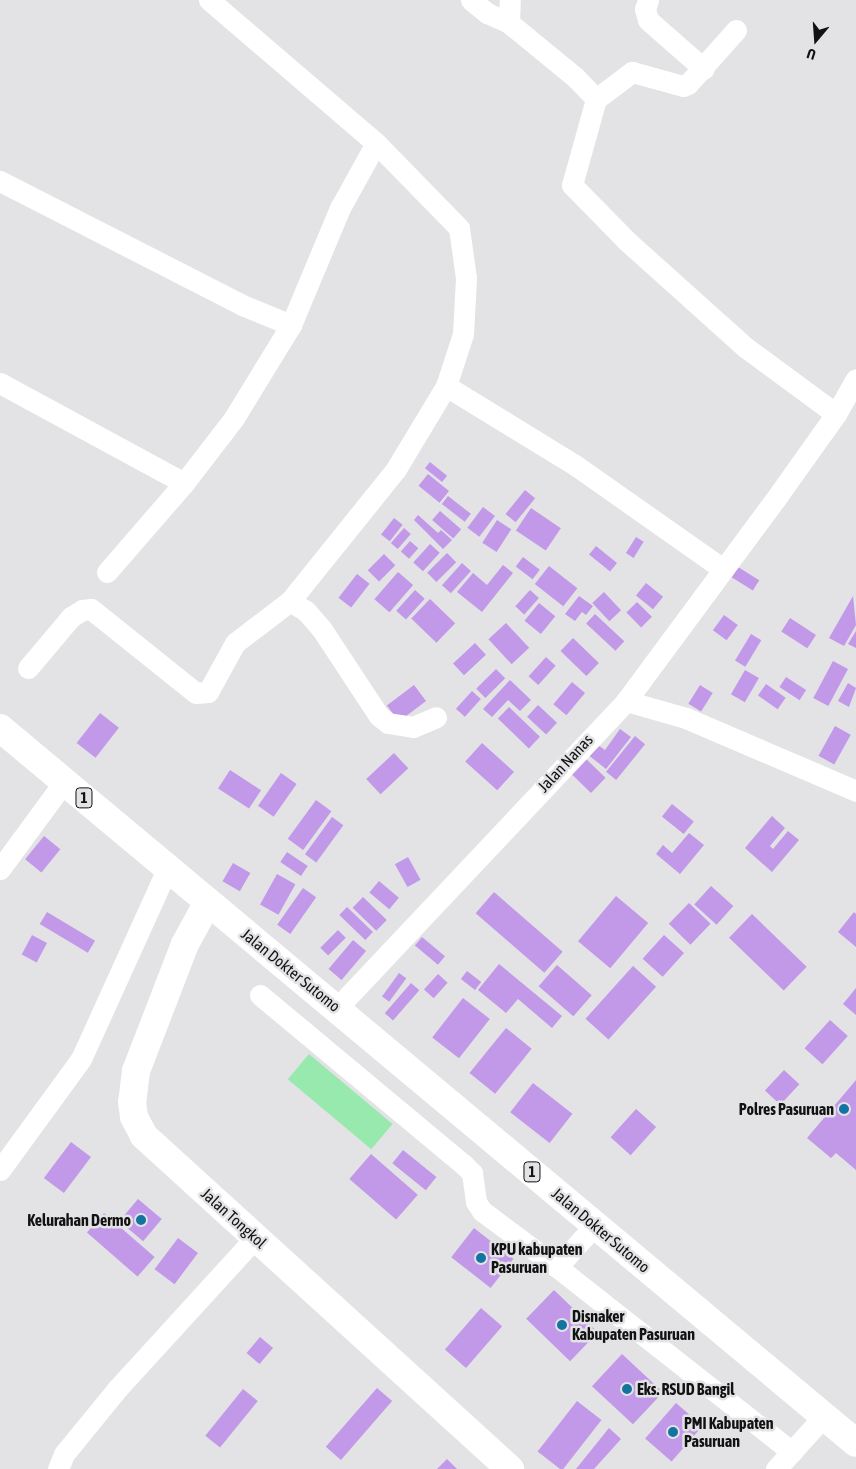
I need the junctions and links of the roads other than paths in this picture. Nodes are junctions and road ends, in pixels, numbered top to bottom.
1 (209, 0) edge
2 (510, 0) edge
3 (648, 0) edge
4 (492, 14) edge
5 (736, 30) dead end
6 (704, 69) junction
7 (596, 99) junction
8 (376, 143) junction
9 (0, 181) edge
10 (290, 325) junction
11 (856, 379) edge
12 (0, 383) edge
13 (451, 388) junction
14 (836, 414) junction
15 (184, 483) junction
16 (723, 569) junction
17 (107, 572) dead end
18 (298, 606) junction
19 (28, 668) dead end
20 (626, 700) junction
21 (436, 717) dead end
22 (0, 728) edge
23 (64, 782) junction
24 (856, 791) edge
25 (0, 869) edge
26 (178, 878) junction
27 (208, 902) junction
28 (185, 944) junction
29 (260, 995) dead end
30 (337, 1008) junction
31 (3, 1161) edge
32 (595, 1225) junction
33 (256, 1237) junction
34 (557, 1267) junction
35 (824, 1416) junction
36 (856, 1443) edge
37 (792, 1452) junction
38 (58, 1469) edge
39 (510, 1469) edge
40 (776, 1469) edge

1 - 8 street
2 - 4 street
3 - 6 street
4 - 7 street
5 - 6 street
6 - 7 street
7 - 14 street
8 - 10 street
8 - 13 street
9 - 10 street
10 - 15 street
11 - 14 street, Jalan Nanas
12 - 15 street
13 - 16 street
13 - 18 street
14 - 16 street, Jalan Nanas
15 - 17 street
16 - 20 street, Jalan Nanas
18 - 19 street
18 - 21 street
20 - 24 street
20 - 30 street, Jalan Nanas
22 - 23 main road, 1
23 - 25 street
23 - 26 main road, 1
26 - 27 main road, 1
26 - 28 main road
26 - 31 street
27 - 28 main road, Jalan Tongkol
27 - 30 main road, Jalan Dokter Sutomo / 1
28 - 33 main road, Jalan Tongkol
29 - 34 street
30 - 32 main road, Jalan Dokter Sutomo / 1
32 - 34 street
32 - 35 main road, Jalan Dokter Sutomo / 1
33 - 38 street
33 - 39 main road, Jalan Tongkol
34 - 37 street
35 - 36 main road, Jalan Dokter Sutomo / 1
35 - 37 street
37 - 40 street

